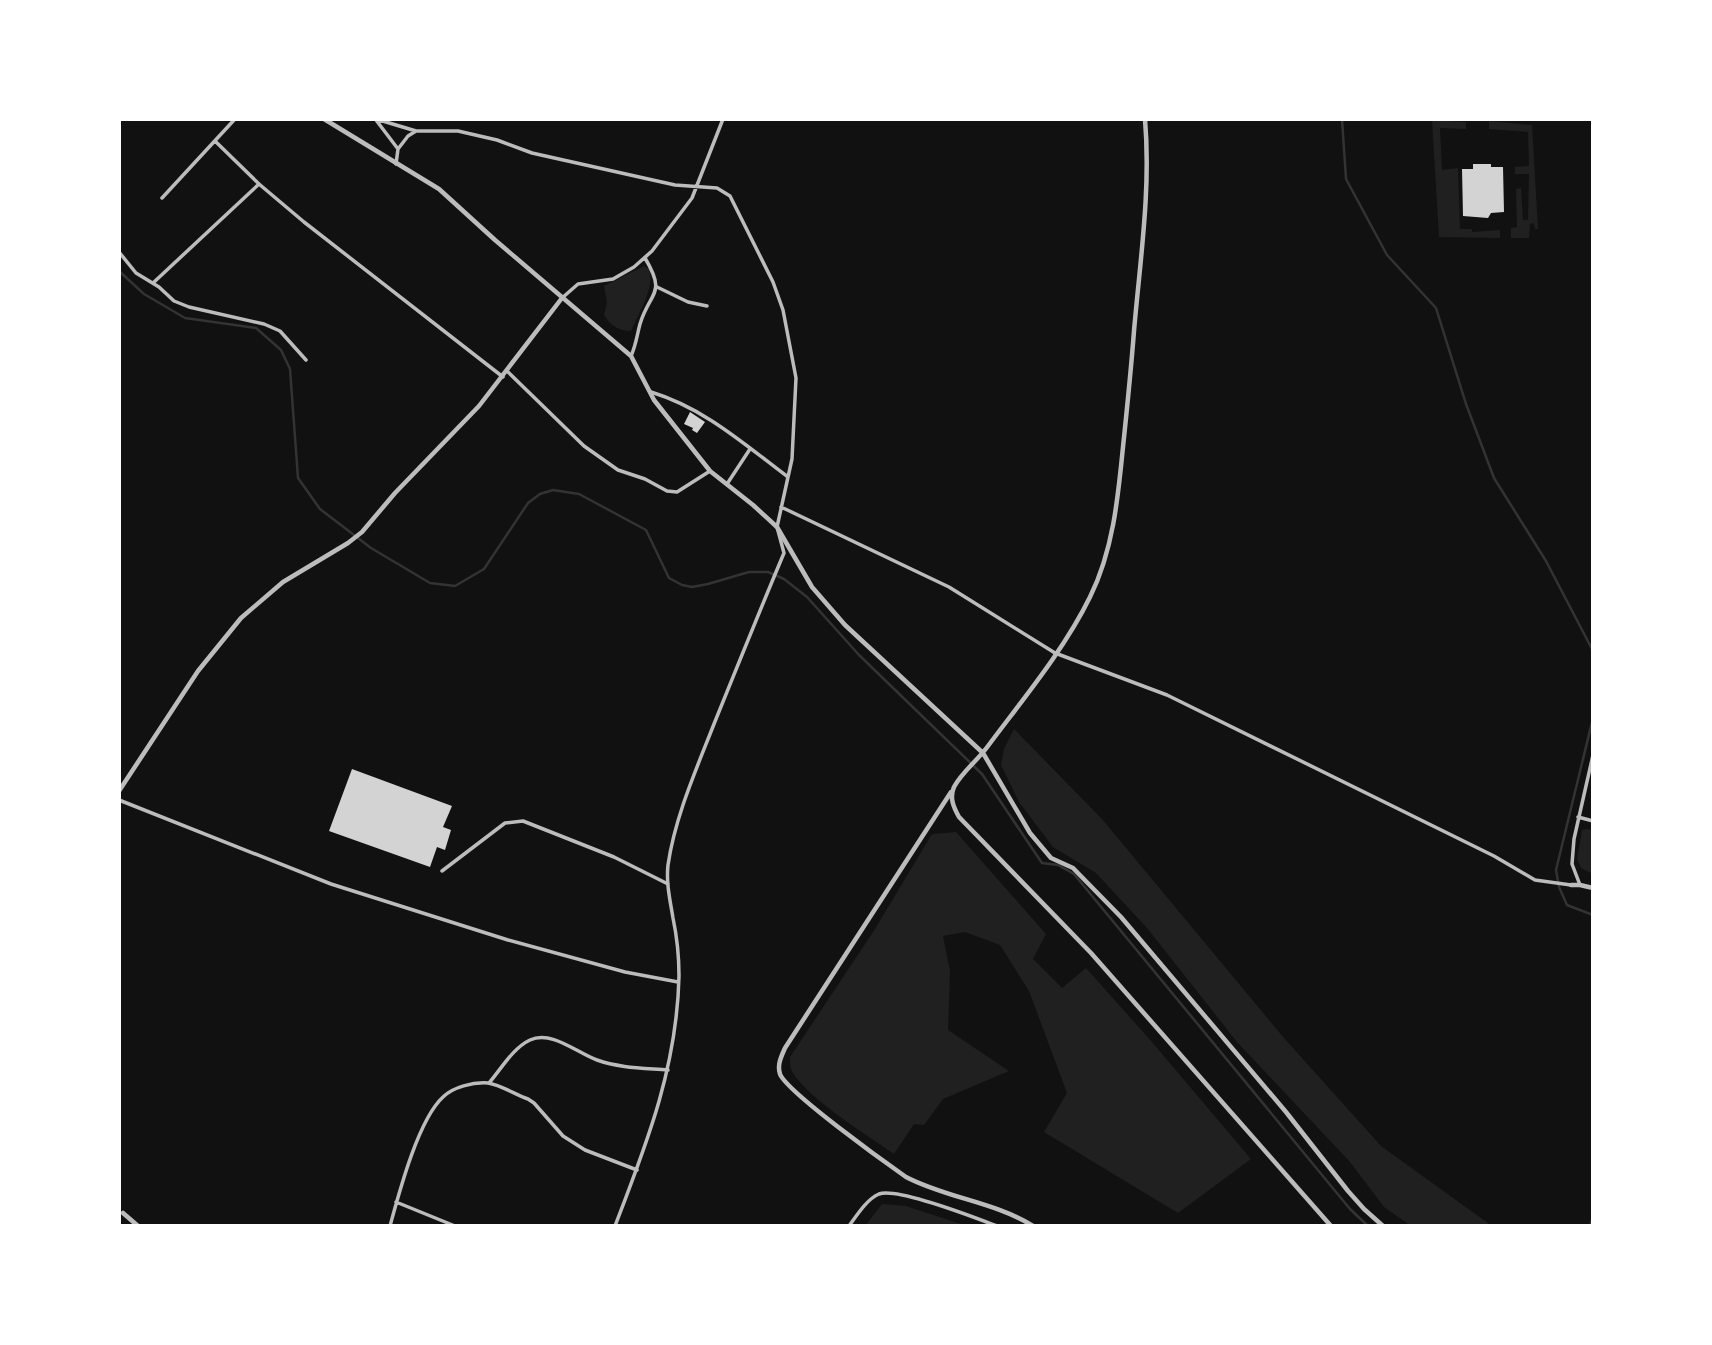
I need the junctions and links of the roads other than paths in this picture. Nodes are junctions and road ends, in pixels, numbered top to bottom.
1 (235, 119) edge
2 (324, 119) edge
3 (375, 119) edge
4 (723, 119) edge
5 (1145, 119) edge
6 (416, 131) junction
7 (215, 141) junction
8 (398, 149) junction
9 (396, 164) junction
10 (259, 184) junction
11 (697, 186) junction
12 (162, 198) dead end
13 (119, 252) edge
14 (645, 258) junction
15 (152, 284) junction
16 (657, 287) junction
17 (562, 298) junction
18 (707, 306) dead end
19 (631, 356) junction
20 (306, 360) dead end
21 (508, 371) junction
22 (503, 377) junction
23 (650, 392) junction
24 (750, 449) junction
25 (710, 471) junction
26 (788, 477) junction
27 (727, 484) junction
28 (781, 507) junction
29 (777, 527) junction
30 (1055, 653) junction
31 (981, 755) junction
32 (1593, 755) edge
33 (954, 789) junction
34 (119, 791) edge
35 (119, 800) edge
36 (1578, 817) junction
37 (1593, 821) edge
38 (442, 871) dead end
39 (668, 884) junction
40 (1571, 885) joint
41 (1580, 885) junction
42 (1593, 888) edge
43 (678, 982) junction
44 (668, 1070) junction
45 (489, 1083) junction
46 (637, 1170) junction
47 (396, 1202) junction
48 (121, 1212) edge
49 (138, 1226) edge
50 (390, 1226) edge
51 (455, 1226) edge
52 (615, 1226) edge
53 (849, 1226) edge
54 (997, 1226) edge
55 (1034, 1226) edge
56 (1331, 1226) edge
57 (1383, 1226) edge

1 - 7 street
2 - 9 street
3 - 6 street
3 - 8 street
4 - 11 street
5 - 30 street
6 - 8 street
6 - 11 street
7 - 10 street
7 - 12 street
8 - 9 street
9 - 17 street
10 - 15 street
10 - 22 street
11 - 14 street
11 - 26 street
13 - 15 street
14 - 16 street
14 - 17 street
15 - 20 street
16 - 18 street
16 - 19 street
17 - 19 street
17 - 21 street
19 - 23 street
21 - 22 street
21 - 25 street
22 - 34 street
23 - 24 street
23 - 25 street
24 - 26 street
24 - 27 street
25 - 27 street
26 - 28 street
27 - 29 street
28 - 29 street
28 - 30 street
29 - 31 street
29 - 39 street
30 - 31 street
30 - 40 street
31 - 33 street
31 - 57 street
32 - 36 street
33 - 55 street
33 - 56 street
35 - 43 street
36 - 37 street
36 - 41 street
38 - 39 street
39 - 43 street
40 - 41 street
41 - 42 street
43 - 44 street
44 - 45 street
44 - 46 street
45 - 46 street
45 - 47 street
46 - 52 street
47 - 50 street
47 - 51 street
48 - 49 street
53 - 54 street

